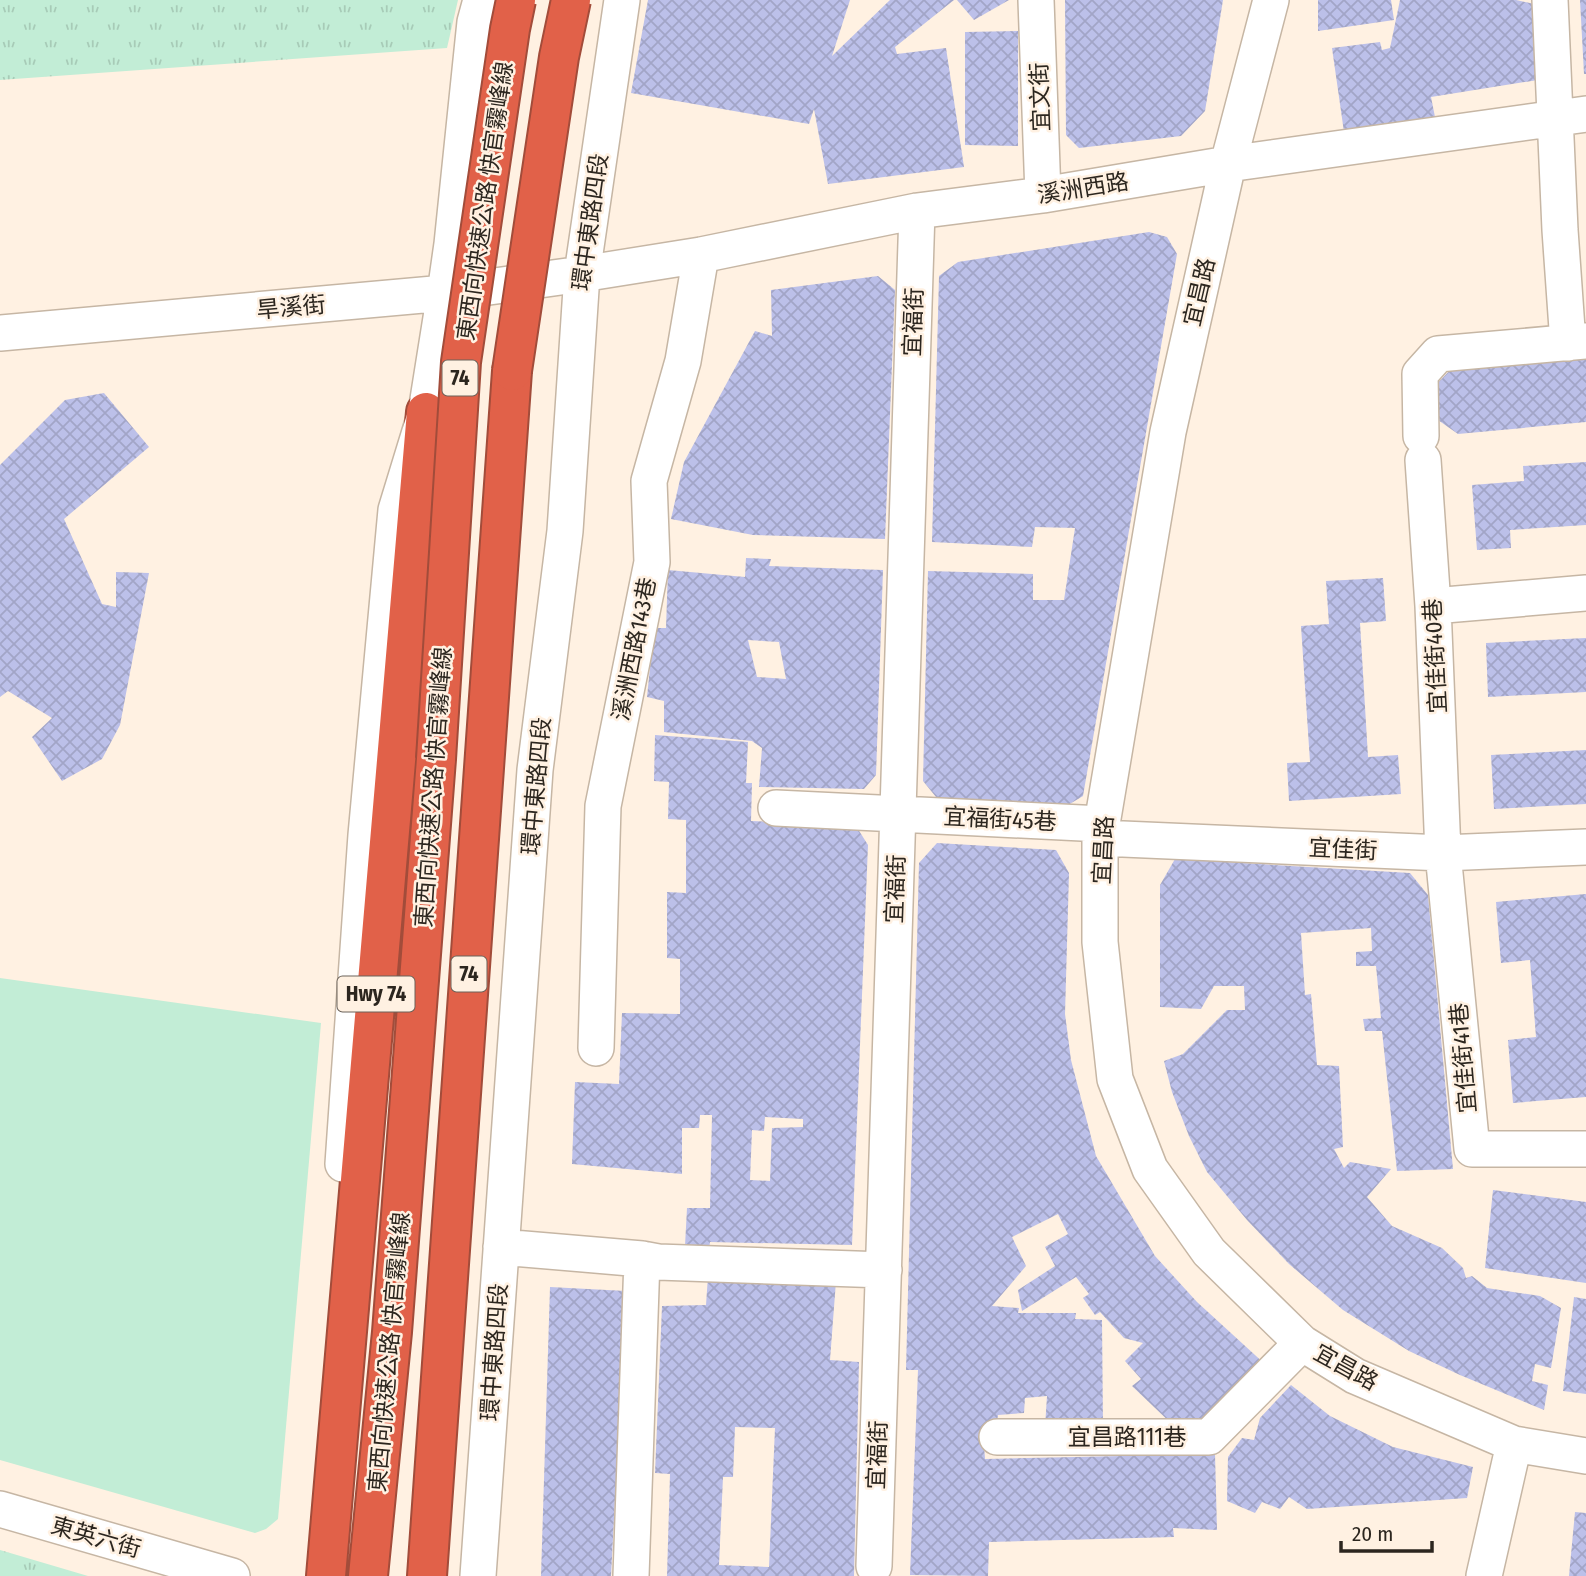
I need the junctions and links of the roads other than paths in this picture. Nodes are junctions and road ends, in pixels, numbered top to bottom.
1 (481, 0) edge
2 (516, 0) edge
3 (571, 0) edge
4 (622, 0) edge
5 (1036, 0) edge
6 (1271, 0) edge
7 (1550, 0) edge
8 (1571, 117) edge
9 (1228, 164) junction
10 (1043, 195) junction
11 (917, 211) junction
12 (701, 255) junction
13 (582, 274) junction
14 (445, 293) junction
15 (0, 333) edge
16 (1577, 342) edge
17 (426, 412) junction
18 (1586, 593) edge
19 (1433, 606) junction
20 (776, 808) dead end
21 (897, 814) junction
22 (1101, 831) junction
23 (1586, 847) edge
24 (1443, 853) junction
25 (596, 1048) dead end
26 (1586, 1149) edge
27 (501, 1247) junction
28 (642, 1259) junction
29 (884, 1270) junction
30 (1302, 1343) junction
31 (997, 1437) dead end
32 (1514, 1444) junction
33 (1586, 1456) edge
34 (0, 1509) edge
35 (874, 1566) dead end
36 (232, 1576) edge
37 (314, 1576) edge
38 (326, 1576) edge
39 (358, 1576) edge
40 (368, 1576) edge
41 (427, 1576) edge
42 (478, 1576) edge
43 (631, 1576) edge
44 (1484, 1576) edge

1 - 14 street
2 - 40 highway, 東西向快速公路 快官霧峰線 / 74, bridge
3 - 41 highway, 74, bridge
4 - 13 street, 環中東路四段
5 - 10 street, 宜文街
6 - 9 street, 宜昌路
7 - 8 street
8 - 9 street, 溪洲西路
8 - 16 street
9 - 10 street, 溪洲西路
9 - 22 street, 宜昌路
10 - 11 street, 溪洲西路
11 - 12 street, 溪洲西路
11 - 21 street, 宜福街
12 - 13 street, 溪洲西路
12 - 25 street, 溪洲西路143巷
13 - 14 street, 旱溪街
13 - 27 street, 環中東路四段
14 - 15 street, 旱溪街
14 - 17 street
16 - 19 street, 宜佳街40巷
17 - 37 street
17 - 38 highway, Hwy 74
17 - 39 street
18 - 19 street
19 - 24 street, 宜佳街40巷
20 - 21 street, 宜福街45巷
21 - 22 street, 宜福街45巷
21 - 29 street, 宜福街
22 - 24 street, 宜佳街
22 - 30 street, 宜昌路
23 - 24 street, 宜佳街
24 - 26 street, 宜佳街41巷
27 - 28 street
27 - 42 street, 環中東路四段
28 - 29 street
28 - 43 street
29 - 35 street, 宜福街
30 - 31 street, 宜昌路111巷
30 - 32 street, 宜昌路
32 - 33 street, 宜昌路
32 - 44 street
34 - 36 street, 東英六街

